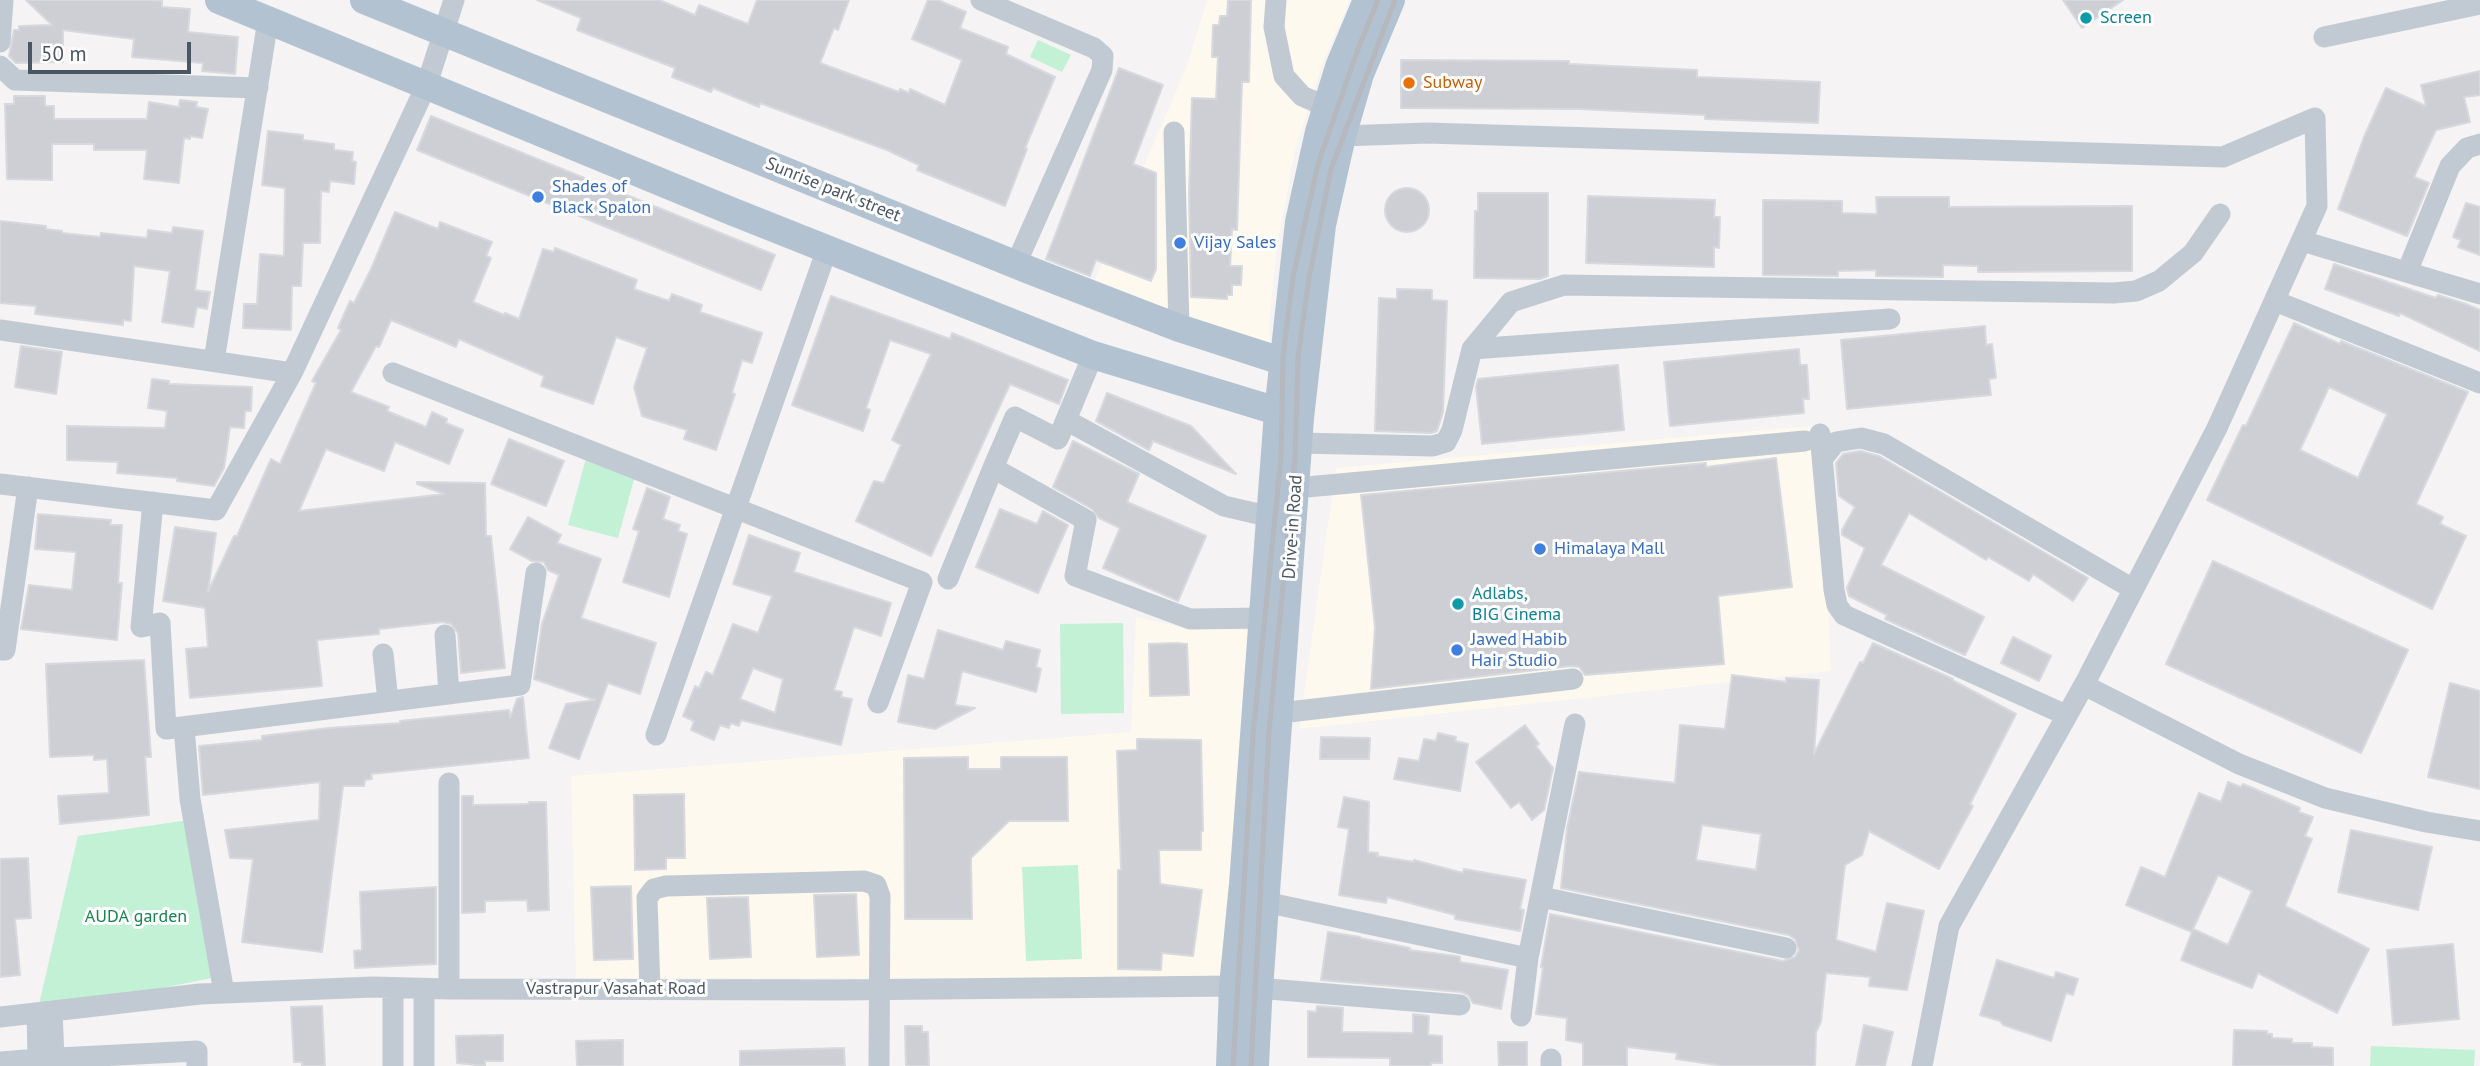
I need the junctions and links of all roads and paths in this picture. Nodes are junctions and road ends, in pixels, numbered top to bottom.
1 (3, 0) edge
2 (219, 0) edge
3 (364, 0) edge
4 (454, 0) edge
5 (981, 0) edge
6 (1276, 0) edge
7 (1367, 0) edge
8 (1391, 0) edge
9 (2480, 4) edge
10 (268, 20) junction
11 (442, 31) junction
12 (2325, 37) dead end
13 (0, 42) edge
14 (0, 66) edge
15 (427, 84) junction
16 (258, 88) junction
17 (1327, 107) junction
18 (1174, 132) dead end
19 (1342, 135) junction
20 (2480, 144) edge
21 (2220, 214) dead end
22 (2302, 241) junction
23 (827, 249) junction
24 (1016, 264) junction
25 (2407, 272) junction
26 (2480, 295) edge
27 (2275, 301) junction
28 (1890, 319) dead end
29 (1179, 328) junction
30 (0, 330) edge
31 (1472, 349) junction
32 (1093, 355) junction
33 (214, 361) junction
34 (1295, 365) junction
35 (292, 373) junction
36 (393, 373) dead end
37 (2480, 383) edge
38 (1066, 420) junction
39 (1292, 424) junction
40 (1823, 458) junction
41 (993, 468) junction
42 (0, 484) edge
43 (28, 487) junction
44 (1296, 488) junction
45 (153, 502) junction
46 (736, 508) junction
47 (1271, 517) junction
48 (536, 573) dead end
49 (948, 579) dead end
50 (2133, 589) junction
51 (1264, 618) junction
52 (445, 635) dead end
53 (0, 650) edge
54 (383, 653) dead end
55 (1573, 679) dead end
56 (2084, 685) junction
57 (449, 694) junction
58 (388, 701) junction
59 (878, 703) dead end
60 (1280, 713) junction
61 (2066, 715) junction
62 (1575, 724) dead end
63 (184, 727) junction
64 (656, 735) dead end
65 (449, 783) dead end
66 (2480, 831) edge
67 (1541, 897) junction
68 (1265, 902) junction
69 (1786, 948) dead end
70 (1528, 958) junction
71 (393, 988) junction
72 (1246, 988) junction
73 (424, 989) junction
74 (449, 989) junction
75 (880, 989) junction
76 (650, 990) junction
77 (224, 993) junction
78 (1460, 1006) dead end
79 (44, 1012) junction
80 (1521, 1016) dead end
81 (0, 1017) edge
82 (46, 1060) edge
83 (0, 1062) edge
84 (197, 1066) edge
85 (393, 1066) edge
86 (425, 1066) edge
87 (878, 1066) edge
88 (1230, 1066) edge
89 (1255, 1066) edge
90 (1922, 1066) edge

1 - 13 street
2 - 10 main road
3 - 11 main road, Sunrise park street
4 - 11 street
5 - 24 street
6 - 17 street
7 - 17 main road, Drive-in Road
8 - 19 main road, Drive-in Road
9 - 12 street
10 - 15 main road
10 - 16 street
11 - 15 street
11 - 24 main road, Sunrise park street
14 - 16 street
15 - 23 main road
15 - 35 street
16 - 33 street
17 - 34 main road, Drive-in Road
18 - 29 street
19 - 22 street
19 - 34 main road, Drive-in Road
20 - 25 street
21 - 31 street
22 - 25 street
22 - 27 street
23 - 32 main road
23 - 46 street
24 - 29 main road, Sunrise park street
25 - 26 street
27 - 37 street
27 - 50 street
28 - 31 street
29 - 34 main road, Sunrise park street
30 - 33 street
31 - 39 street
32 - 38 street
32 - 39 main road
33 - 35 street
34 - 39 main road, Drive-in Road
35 - 45 street
36 - 46 street
38 - 41 street
38 - 47 street
39 - 44 main road, Drive-in Road
39 - 47 main road, Drive-in Road
40 - 44 street
40 - 50 street
40 - 61 street
41 - 49 street
41 - 51 street
42 - 43 street
43 - 45 street
43 - 53 street
44 - 60 main road, Drive-in Road
45 - 63 street
46 - 59 street
46 - 64 street
47 - 51 main road, Drive-in Road
48 - 57 street
50 - 56 street
51 - 72 main road, Drive-in Road
52 - 57 street
54 - 58 street
55 - 60 street
56 - 61 street
56 - 66 street
57 - 58 street
58 - 63 street
60 - 68 main road, Drive-in Road
61 - 90 street
62 - 67 street
63 - 77 street
65 - 74 street
67 - 69 street
67 - 70 street
68 - 70 street
68 - 72 main road, Drive-in Road
70 - 80 street
71 - 73 street, Vastrapur Vasahat Road
71 - 77 street, Vastrapur Vasahat Road
71 - 85 street
72 - 75 street, Vastrapur Vasahat Road
72 - 78 street, Vastrapur Vasahat Road
72 - 88 main road, Drive-in Road
72 - 89 main road, Drive-in Road
73 - 74 street, Vastrapur Vasahat Road
73 - 86 street
74 - 76 street, Vastrapur Vasahat Road
75 - 76 street, Vastrapur Vasahat Road
75 - 76 street
75 - 87 street
77 - 79 street, Vastrapur Vasahat Road
79 - 81 street, Vastrapur Vasahat Road
79 - 82 street
82 - 83 street
82 - 84 street

